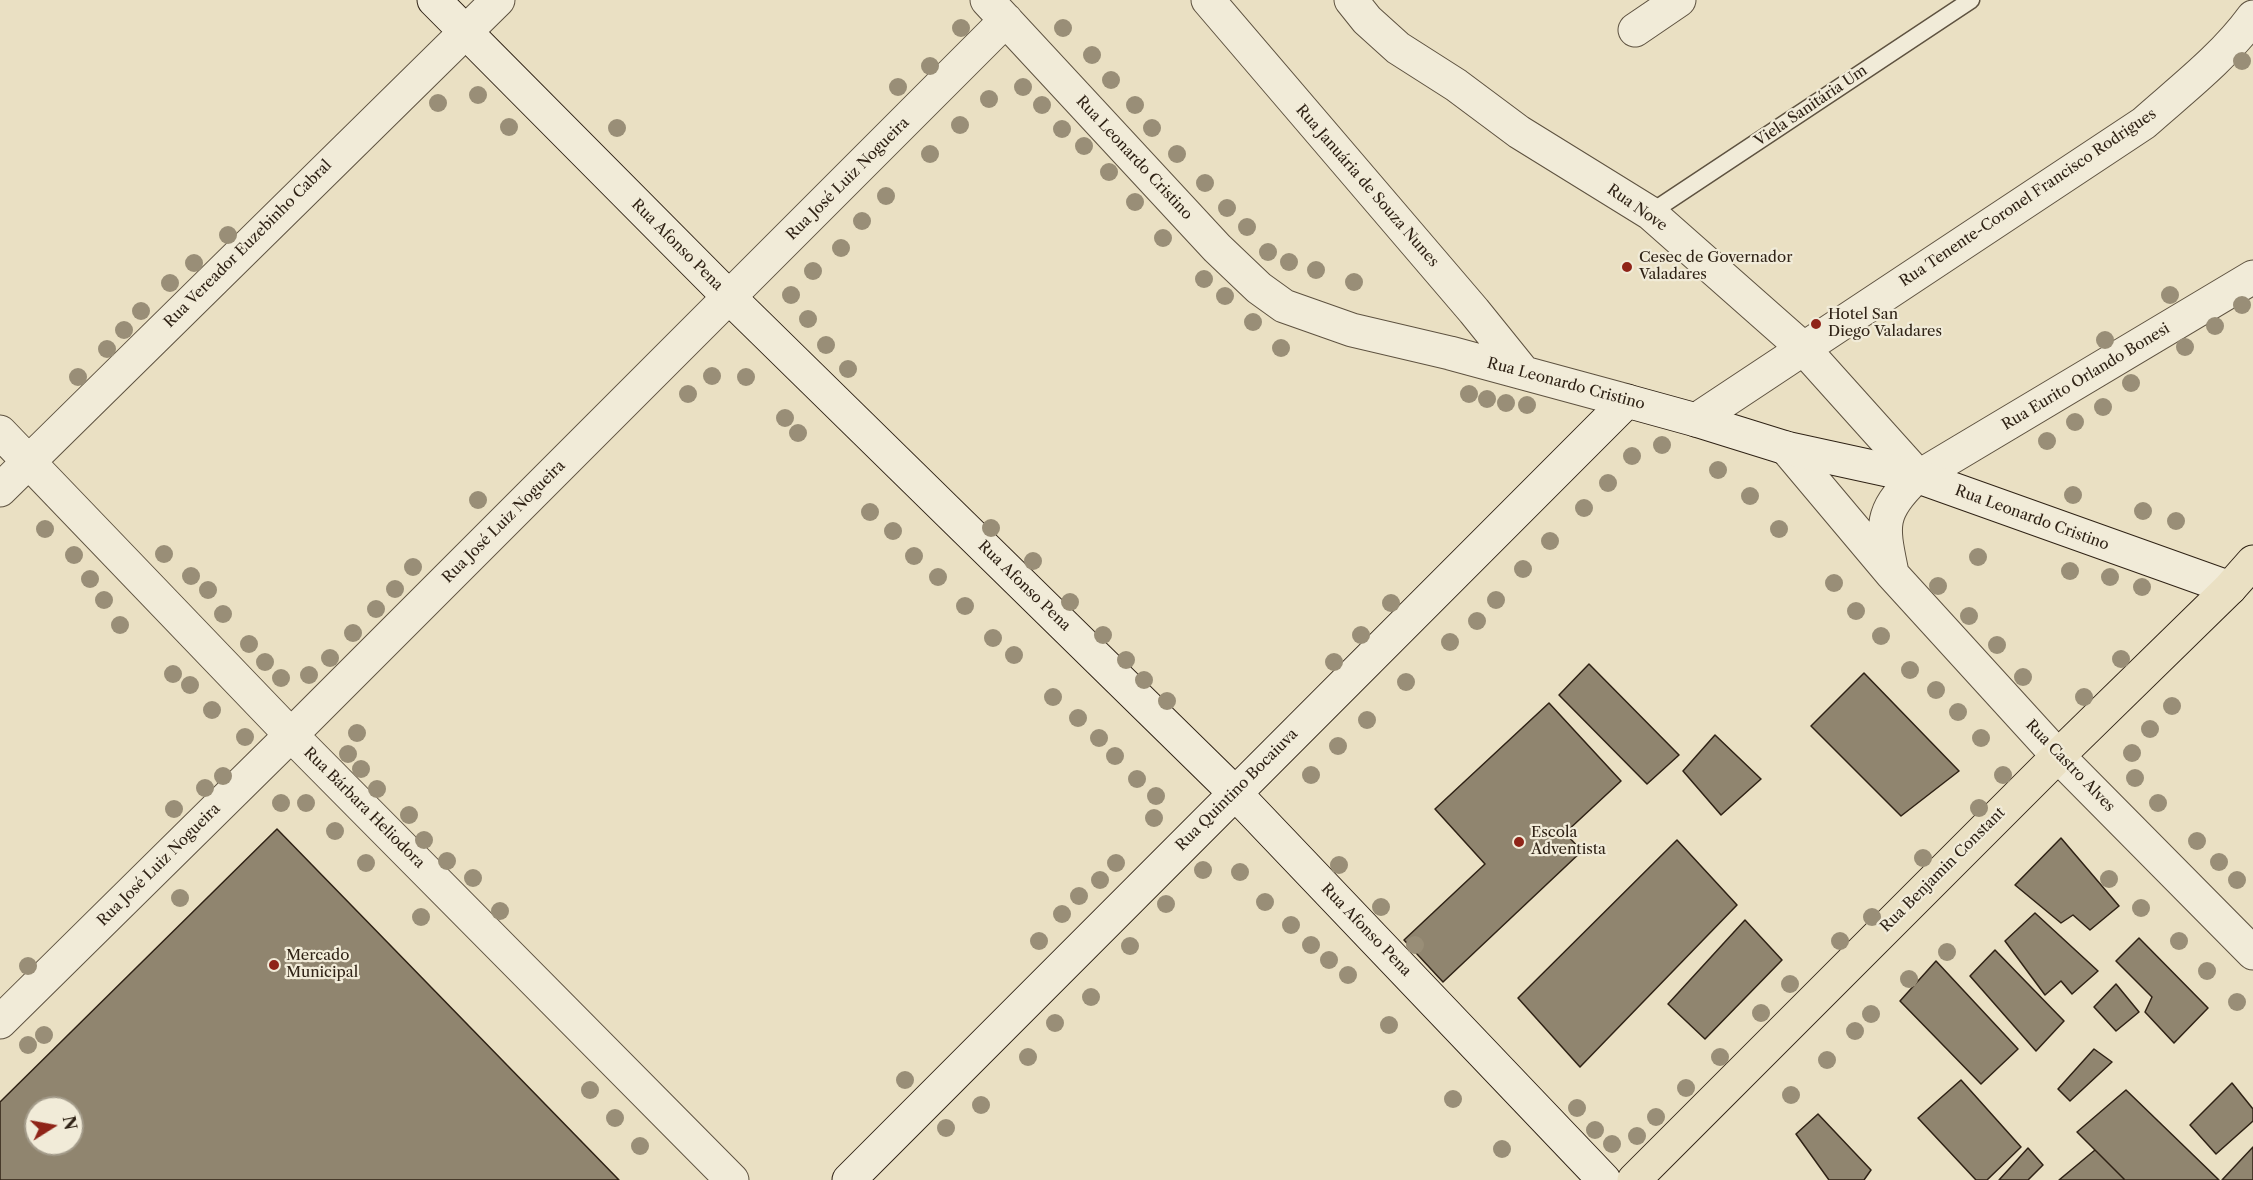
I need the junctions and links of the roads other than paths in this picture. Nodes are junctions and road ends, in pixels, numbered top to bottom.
1 (434, 0) edge
2 (498, 0) edge
3 (1208, 0) edge
4 (1351, 0) edge
5 (1679, 0) edge
6 (1971, 0) edge
7 (997, 10) edge
8 (2253, 17) edge
9 (1635, 30) dead end
10 (465, 31) junction
11 (1650, 213) junction
12 (2253, 277) edge
13 (729, 297) junction
14 (1804, 349) junction
15 (1524, 373) junction
16 (1627, 401) junction
17 (1696, 420) junction
18 (0, 432) edge
19 (1786, 448) junction
20 (29, 462) junction
21 (1919, 477) junction
22 (0, 490) edge
23 (2253, 562) edge
24 (1892, 574) junction
25 (2241, 591) edge
26 (291, 735) junction
27 (2058, 756) junction
28 (1234, 792) junction
29 (2253, 953) edge
30 (0, 1022) edge
31 (732, 1180) edge
32 (849, 1180) edge
33 (1604, 1180) edge
34 (1634, 1180) edge

1 - 10 street, Rua Afonso Pena
2 - 10 street, Rua Vereador Euzebinho Cabral
3 - 15 street, Rua Januária de Souza Nunes
4 - 11 street, Rua Nove
5 - 9 street
6 - 11 lane, Viela Sanitária Um
7 - 13 street, Rua José Luiz Nogueira
7 - 15 street, Rua Leonardo Cristino
8 - 14 street, Rua Tenente-Coronel Francisco Rodrigues
10 - 13 street, Rua Afonso Pena
10 - 20 street, Rua Vereador Euzebinho Cabral
11 - 14 street, Rua Nove
12 - 21 street, Rua Eurito Orlando Bonesi
13 - 26 street, Rua José Luiz Nogueira
13 - 28 street, Rua Afonso Pena
14 - 17 street, Rua Tenente-Coronel Francisco Rodrigues
14 - 21 street, Rua Nove
15 - 16 street, Rua Leonardo Cristino
16 - 17 street, Rua Leonardo Cristino
16 - 28 street, Rua Quintino Bocaiuva
17 - 19 street, Rua Leonardo Cristino
18 - 20 street, Rua Bárbara Heliodora
19 - 21 street, Rua Leonardo Cristino
19 - 24 street, Rua Castro Alves
20 - 22 street, Rua Vereador Euzebinho Cabral
20 - 26 street, Rua Bárbara Heliodora
21 - 24 street
21 - 25 street, Rua Leonardo Cristino
23 - 25 main road, Rua Benjamin Constant
24 - 27 street, Rua Castro Alves
25 - 27 main road, Rua Benjamin Constant
26 - 30 street, Rua José Luiz Nogueira
26 - 31 street, Rua Bárbara Heliodora
27 - 29 street, Rua Castro Alves
27 - 34 main road, Rua Benjamin Constant
28 - 32 street, Rua Quintino Bocaiuva
28 - 33 street, Rua Afonso Pena

